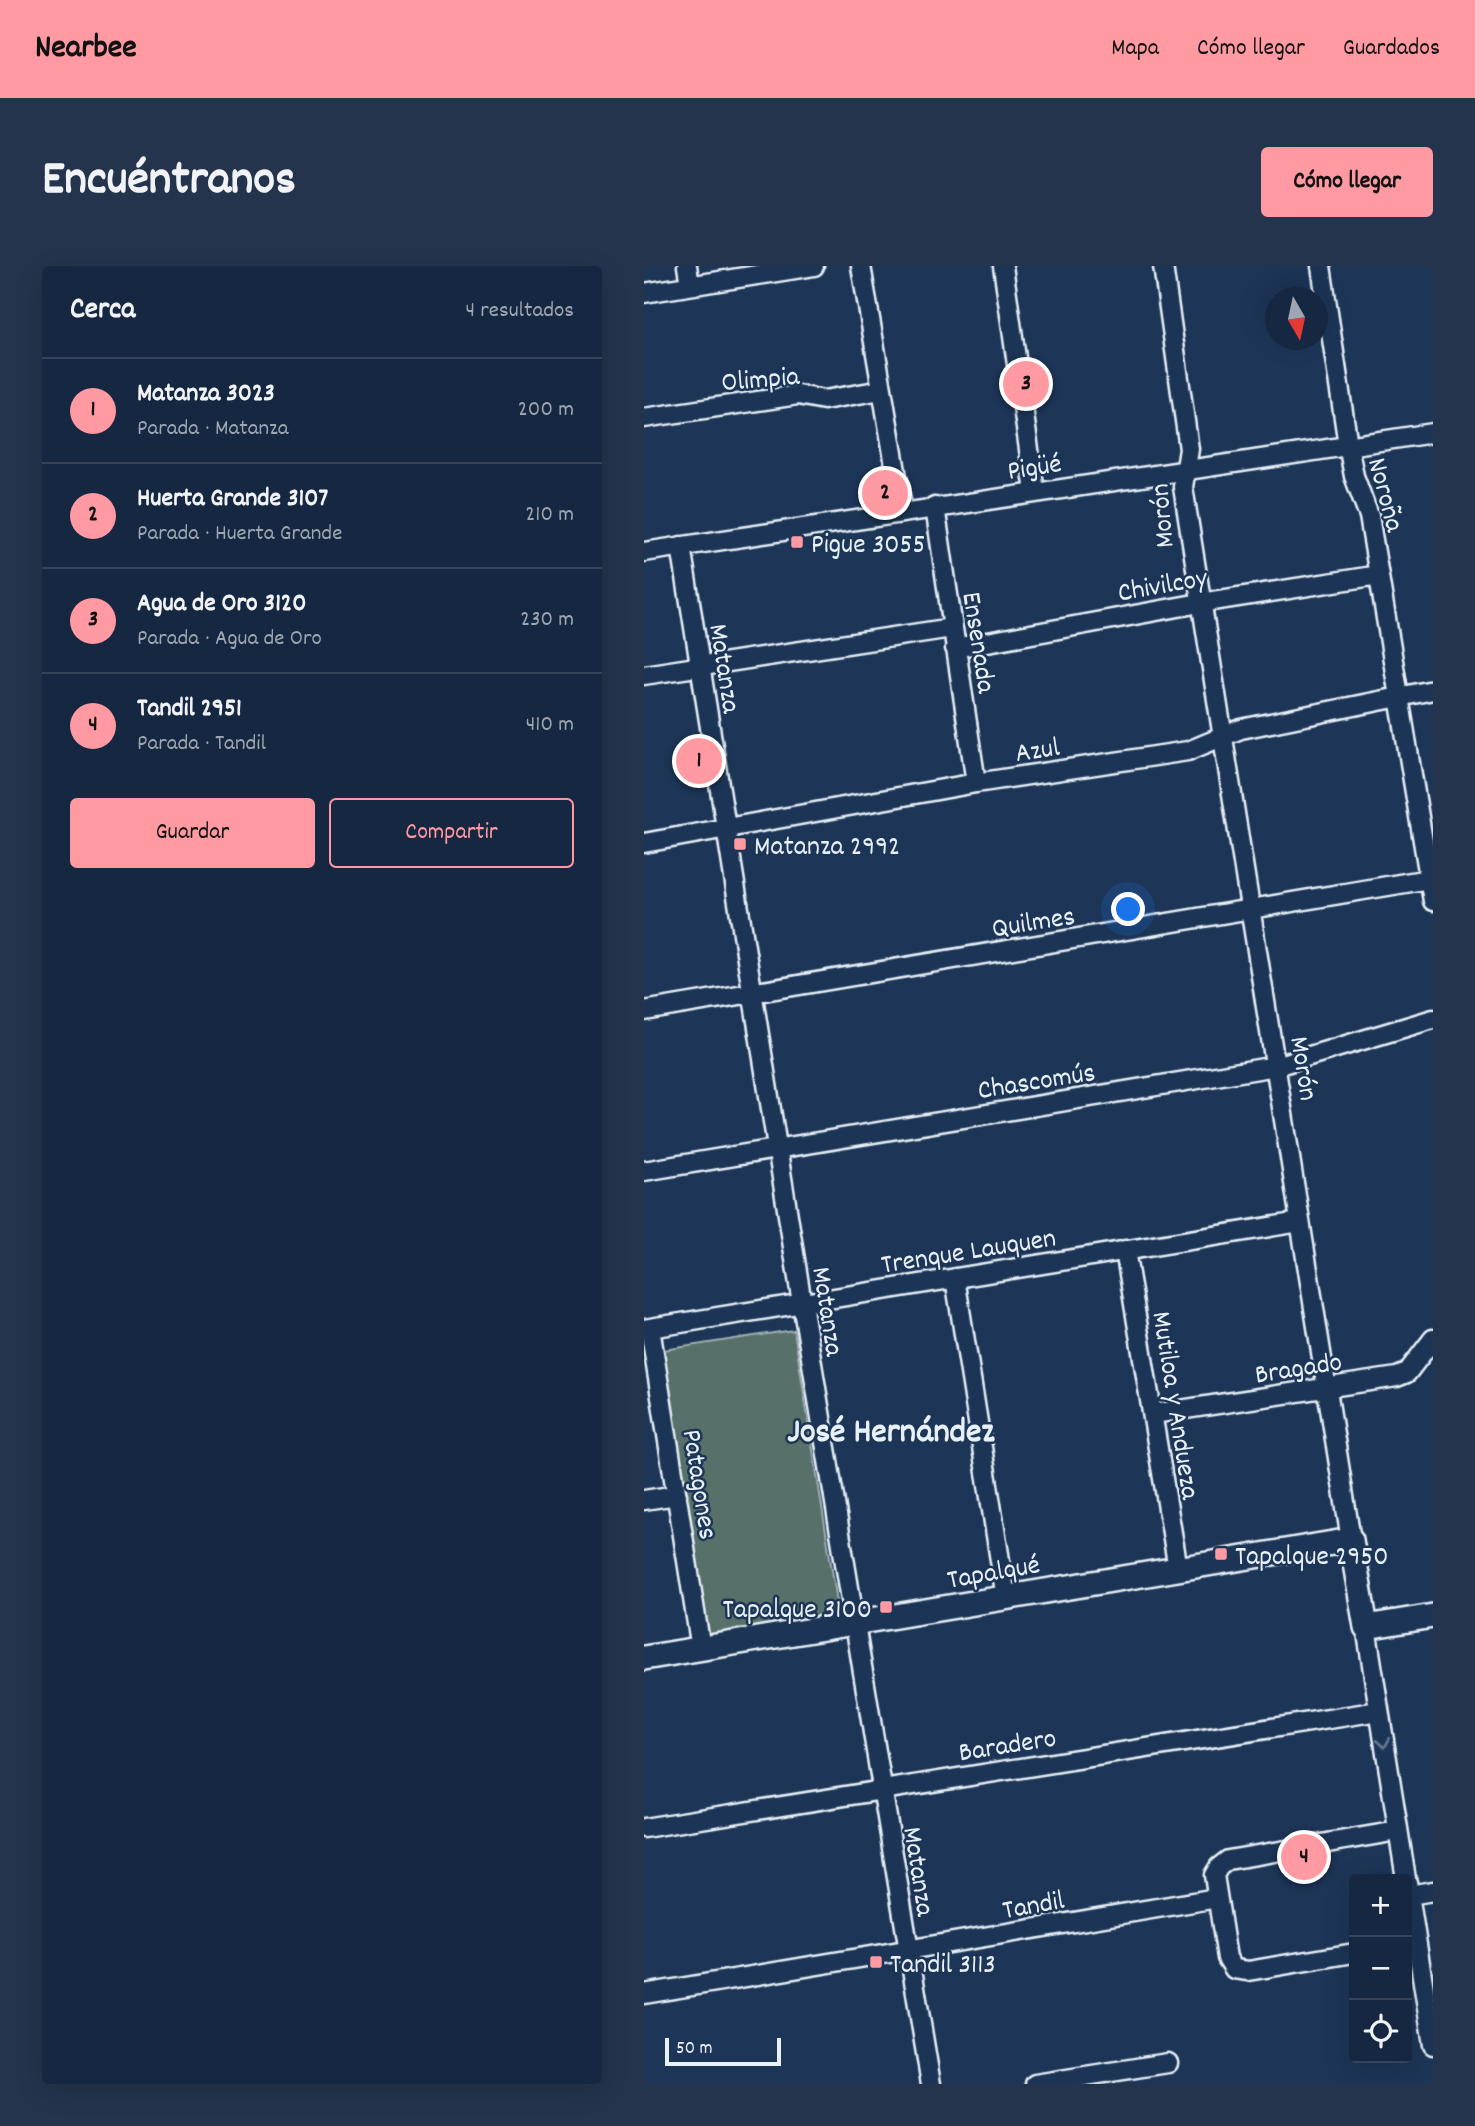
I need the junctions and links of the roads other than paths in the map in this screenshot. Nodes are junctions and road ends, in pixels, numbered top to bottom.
1 (687, 266) edge
2 (814, 266) edge
3 (861, 266) edge
4 (1003, 266) edge
5 (1163, 266) edge
6 (1321, 266) edge
7 (690, 285) junction
8 (644, 293) edge
9 (882, 390) junction
10 (644, 418) edge
11 (1433, 433) edge
12 (1348, 445) junction
13 (1184, 470) junction
14 (1035, 492) junction
15 (935, 507) junction
16 (903, 512) junction
17 (681, 546) junction
18 (644, 552) edge
19 (1379, 575) junction
20 (1200, 603) junction
21 (952, 628) junction
22 (955, 648) junction
23 (700, 666) junction
24 (644, 675) edge
25 (1433, 690) edge
26 (1399, 697) junction
27 (1222, 735) junction
28 (976, 783) junction
29 (726, 830) junction
30 (644, 843) edge
31 (1429, 879) junction
32 (1433, 901) edge
33 (1250, 911) junction
34 (752, 993) junction
35 (644, 1011) edge
36 (1433, 1019) edge
37 (1276, 1066) junction
38 (778, 1148) junction
39 (644, 1171) edge
40 (1300, 1222) junction
41 (1125, 1250) junction
42 (955, 1278) junction
43 (802, 1303) junction
44 (647, 1328) edge
45 (1433, 1339) edge
46 (1328, 1389) junction
47 (1153, 1414) junction
48 (677, 1495) junction
49 (644, 1500) edge
50 (1351, 1540) junction
51 (1178, 1569) junction
52 (1006, 1598) junction
53 (1433, 1616) edge
54 (855, 1624) junction
55 (1366, 1627) junction
56 (701, 1649) junction
57 (644, 1658) edge
58 (1379, 1711) junction
59 (881, 1790) junction
60 (644, 1828) edge
61 (1398, 1831) junction
62 (1405, 1874) edge
63 (1412, 1886) edge
64 (1433, 1891) edge
65 (1217, 1898) junction
66 (1412, 1948) edge
67 (908, 1950) junction
68 (1349, 1954) edge
69 (644, 1994) edge
70 (1433, 2045) edge
71 (1168, 2063) dead end
72 (931, 2084) edge
73 (1035, 2084) edge

1 - 7 street
2 - 7 street
3 - 9 street
4 - 14 street
5 - 13 street, Morón
6 - 12 street, Noroña
7 - 8 street
9 - 10 street, Olimpia
9 - 16 street
11 - 12 street, Pigüé
12 - 13 street, Pigüé
12 - 19 street, Noroña
13 - 14 street, Pigüé
13 - 20 street, Morón
14 - 15 street, Pigüé
15 - 16 street, Pigüé
15 - 21 street, Ensenada
16 - 17 street, Pigüé
17 - 18 street, Pigüé
17 - 23 street, Matanza
19 - 20 street, Chivilcoy
19 - 26 street, Noroña
20 - 22 street, Chivilcoy
20 - 27 street, Morón
21 - 22 street, Ensenada
21 - 23 street
22 - 28 street, Ensenada
23 - 24 street
23 - 29 street, Matanza
25 - 26 street, Azul
26 - 27 street, Azul
26 - 31 street, Noroña
27 - 28 street, Azul
27 - 33 street, Morón
28 - 29 street, Azul
29 - 30 street, Azul
29 - 34 street, Matanza
31 - 32 street, Noroña
31 - 33 street, Quilmes
33 - 34 street, Quilmes
33 - 37 street, Morón
34 - 35 street, Quilmes
34 - 38 street, Matanza
36 - 37 street, Chascomús
37 - 38 street, Chascomús
37 - 40 street, Morón
38 - 39 street, Chascomús
38 - 43 street, Matanza
40 - 41 street, Trenque Lauquen
40 - 46 street, Morón
41 - 42 street, Trenque Lauquen
41 - 47 street, Mutiloa y Andueza
42 - 43 street, Trenque Lauquen
42 - 52 street
43 - 44 street, Trenque Lauquen
43 - 54 street, Matanza
44 - 48 street, Patagones
45 - 46 street, Bragado
46 - 47 street, Bragado
46 - 50 street, Morón
47 - 51 street, Mutiloa y Andueza
48 - 49 street
48 - 56 street, Patagones
50 - 51 main road, Tapalqué
50 - 55 main road, Morón
51 - 52 main road, Tapalqué
52 - 54 main road, Tapalqué
53 - 55 main road
54 - 56 main road, Tapalqué
54 - 59 street, Matanza
55 - 58 street, Morón
56 - 57 main road, Tapalqué
58 - 59 street, Baradero
58 -> 61 street, Morón
59 - 60 street, Baradero
59 - 67 street, Matanza
61 - 62 street, Morón
61 - 65 street
63 - 64 street
65 - 67 street, Tandil
65 - 68 street
66 - 70 street, Morón
67 - 69 street, Tandil
67 - 72 street, Matanza
71 - 73 street

